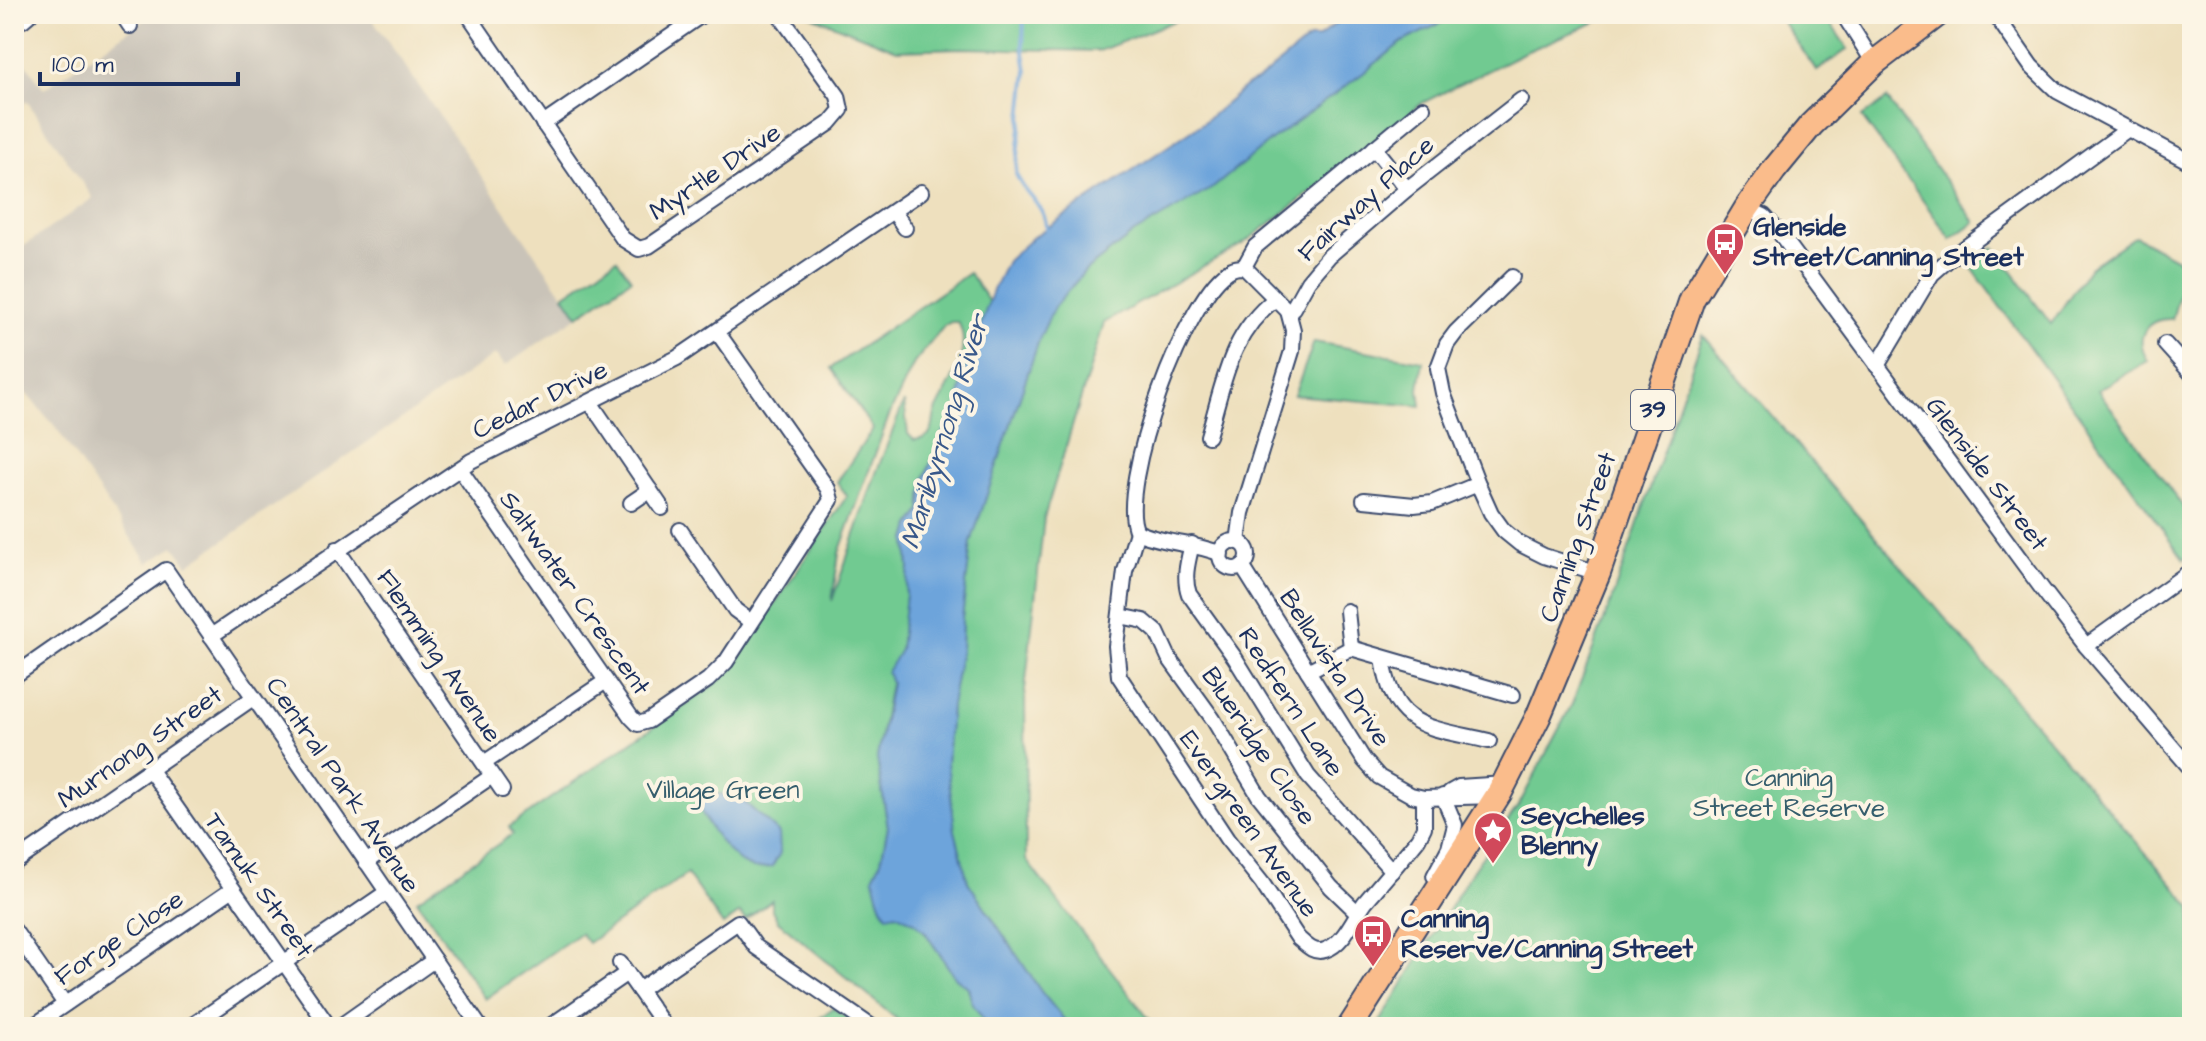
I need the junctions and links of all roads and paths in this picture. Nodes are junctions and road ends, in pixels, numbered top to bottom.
1 (30, 14) edge
2 (468, 14) edge
3 (703, 14) edge
4 (779, 14) edge
5 (1843, 14) edge
6 (1938, 14) edge
7 (1995, 15) edge
8 (14, 18) edge
9 (1874, 63) junction
10 (1521, 100) dead end
11 (1423, 108) dead end
12 (543, 124) junction
13 (2128, 129) junction
14 (1374, 148) junction
15 (2192, 163) edge
16 (1407, 189) junction
17 (921, 192) dead end
18 (1747, 208) junction
19 (894, 212) junction
20 (905, 228) dead end
21 (1244, 267) junction
22 (1512, 277) dead end
23 (1275, 299) junction
24 (1288, 311) junction
25 (718, 333) junction
26 (2165, 344) dead end
27 (1877, 366) junction
28 (2192, 374) edge
29 (590, 402) junction
30 (1208, 436) dead end
31 (460, 469) junction
32 (1478, 484) junction
33 (650, 490) junction
34 (1364, 500) dead end
35 (631, 503) dead end
36 (662, 508) dead end
37 (680, 530) dead end
38 (1137, 532) junction
39 (1238, 542) junction
40 (1192, 544) junction
41 (337, 549) junction
42 (1221, 554) junction
43 (1242, 566) junction
44 (2192, 570) edge
45 (1598, 573) junction
46 (1347, 611) dead end
47 (1120, 616) junction
48 (751, 622) junction
49 (211, 636) junction
50 (2086, 646) junction
51 (1351, 648) junction
52 (1383, 658) junction
53 (1308, 671) junction
54 (14, 676) edge
55 (606, 681) junction
56 (1513, 695) dead end
57 (253, 698) junction
58 (1489, 741) dead end
59 (150, 770) junction
60 (488, 770) junction
61 (2192, 770) edge
62 (502, 790) dead end
63 (1501, 790) junction
64 (1443, 796) junction
65 (1424, 798) junction
66 (366, 862) junction
67 (14, 863) edge
68 (1392, 871) junction
69 (233, 889) junction
70 (387, 892) junction
71 (1358, 913) junction
72 (14, 930) edge
73 (1403, 945) junction
74 (434, 960) junction
75 (284, 963) junction
76 (639, 990) junction
77 (65, 1004) junction
78 (32, 1027) edge
79 (190, 1027) edge
80 (329, 1027) edge
81 (339, 1027) edge
82 (480, 1027) edge
83 (549, 1027) edge
84 (665, 1027) edge
85 (872, 1027) edge
86 (1350, 1027) edge

1 - 8 street
2 - 12 street, Myrtle Drive
3 - 12 street
4 - 12 street, Myrtle Drive
5 - 9 street
6 - 9 main road, Canning Street / 39
7 - 13 street
9 - 18 main road, Canning Street / 39
10 - 16 street, Fairway Place
11 - 14 street
13 - 15 street
13 - 27 street
14 - 16 street
14 - 21 street
16 - 24 street, Fairway Place
17 - 19 street, Cedar Drive
18 - 27 street, Glenside Street
18 - 45 main road, Canning Street / 39
19 - 20 street
19 - 25 street, Cedar Drive
21 - 23 street
21 - 38 street
22 - 32 street
23 - 24 street
23 - 30 street
24 - 39 street
25 - 29 street, Cedar Drive
25 - 48 street, Saltwater Crescent
26 - 28 street
27 - 50 street, Glenside Street
29 - 31 street, Cedar Drive
29 - 33 street
31 - 41 street, Cedar Drive
31 - 55 street, Saltwater Crescent
32 - 34 street
32 - 45 street
33 - 35 street
33 - 36 street
37 - 48 street
38 - 40 street
38 - 47 street, Evergreen Avenue
39 - 42 street
39 - 43 street
40 - 42 street
40 - 68 street, Redfern Lane
41 - 49 street, Cedar Drive
41 - 60 street, Flemming Avenue
42 - 43 street
43 - 53 street, Bellavista Drive
44 - 50 street
45 - 63 main road, Canning Street / 39
46 - 51 street
47 - 71 street, Blueridge Close
47 - 71 street, Evergreen Avenue
48 - 55 street, Saltwater Crescent
49 - 54 street, Central Park Avenue
49 - 57 street, Central Park Avenue
50 - 61 street, Glenside Street
51 - 52 street
51 - 53 street
52 - 56 street
52 - 58 street
53 - 65 street, Bellavista Drive
55 - 60 street
57 - 59 street, Murnong Street
57 - 66 street, Central Park Avenue
59 - 67 street, Murnong Street
59 - 69 street, Tamuk Street
60 - 62 street, Flemming Avenue
60 - 66 street
63 - 64 street, Bellavista Drive
63 - 73 main road, Canning Street / 39
64 - 65 street, Bellavista Drive
64 - 73 street
65 - 68 street, Evergreen Avenue
66 - 70 street, Central Park Avenue
68 - 71 street, Evergreen Avenue
69 - 75 street, Tamuk Street
69 - 77 street, Forge Close
70 - 74 street, Central Park Avenue
70 - 75 street
72 - 77 street
73 - 86 main road, Canning Street / 39
74 - 81 street
74 - 82 street, Central Park Avenue
75 - 79 street
75 - 80 street, Tamuk Street
76 - 83 street
76 - 84 street
76 - 85 street
77 - 78 street, Forge Close

